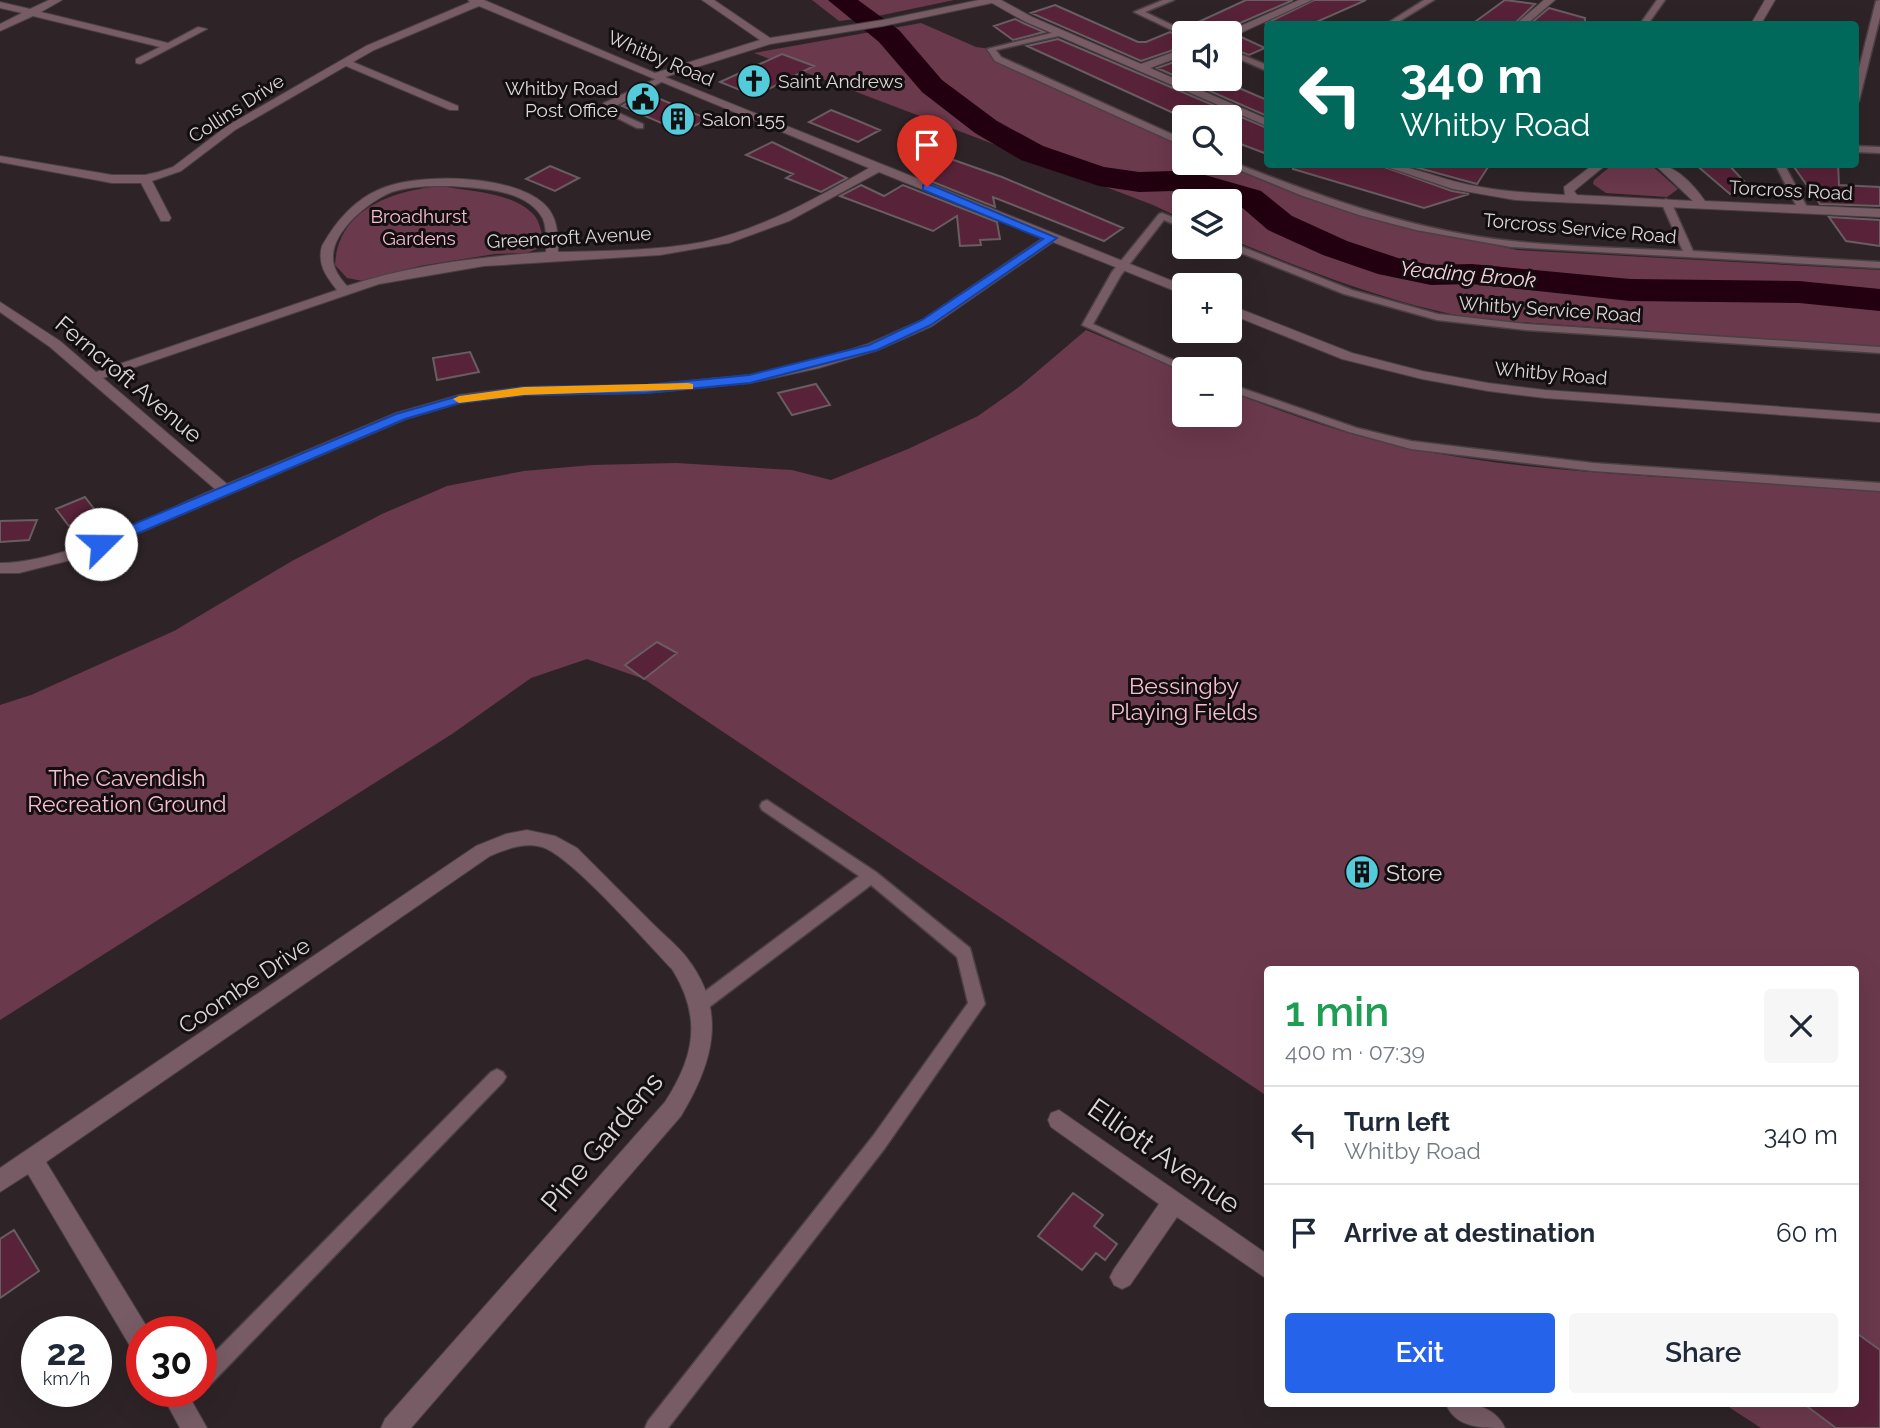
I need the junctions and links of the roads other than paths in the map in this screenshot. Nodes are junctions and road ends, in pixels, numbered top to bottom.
1 (57, 0) edge
2 (707, 0) edge
3 (993, 0) edge
4 (1170, 0) edge
5 (1307, 0) edge
6 (1430, 0) edge
7 (1550, 0) edge
8 (1661, 0) edge
9 (1770, 0) edge
10 (476, 1) edge
11 (1880, 1) edge
12 (0, 5) edge
13 (30, 13) junction
14 (1395, 21) edge
15 (1525, 21) edge
16 (1646, 21) edge
17 (1758, 21) edge
18 (1172, 27) edge
19 (0, 28) edge
20 (202, 29) dead end
21 (1242, 29) edge
22 (1060, 33) junction
23 (768, 40) junction
24 (169, 46) junction
25 (1172, 56) edge
26 (1242, 57) edge
27 (140, 61) dead end
28 (345, 62) junction
29 (1264, 67) edge
30 (1140, 68) junction
31 (658, 78) junction
32 (1859, 85) edge
33 (454, 107) dead end
34 (1264, 123) edge
35 (640, 126) dead end
36 (1172, 138) edge
37 (1859, 149) edge
38 (1880, 150) edge
39 (0, 159) edge
40 (878, 167) junction
41 (1396, 168) edge
42 (1597, 168) edge
43 (1664, 168) edge
44 (1781, 168) edge
45 (1242, 169) edge
46 (145, 179) junction
47 (1572, 197) junction
48 (1666, 202) junction
49 (1701, 204) junction
50 (1803, 209) junction
51 (1880, 213) edge
52 (165, 218) dead end
53 (1172, 221) edge
54 (1052, 238) junction
55 (1242, 250) edge
56 (1689, 254) junction
57 (552, 256) junction
58 (1880, 265) edge
59 (1123, 267) junction
60 (1172, 286) edge
61 (345, 292) junction
62 (0, 306) edge
63 (1242, 314) edge
64 (1880, 350) edge
65 (1172, 363) edge
66 (94, 377) junction
67 (1242, 391) edge
68 (1880, 418) edge
69 (1880, 487) edge
70 (225, 490) junction
71 (0, 568) edge
72 (767, 806) dead end
73 (520, 838) joint
74 (871, 876) junction
75 (698, 1006) junction
76 (497, 1077) dead end
77 (1059, 1120) dead end
78 (32, 1160) junction
79 (0, 1181) edge
80 (1174, 1202) junction
81 (1264, 1266) edge
82 (1122, 1277) dead end
83 (126, 1316) edge
84 (217, 1364) edge
85 (185, 1407) edge
86 (1462, 1407) edge
87 (194, 1428) edge
88 (394, 1428) edge
89 (655, 1428) edge
90 (1492, 1428) edge

1 - 13 street
2 - 23 street
3 - 22 street
3 - 23 street
4 - 18 lane
5 - 21 street
6 - 14 lane
7 - 15 street
8 - 16 lane
9 - 17 street
10 - 28 street, Collins Drive
10 - 31 street, Whitby Road
11 - 32 lane
12 - 13 street
13 - 19 street
13 - 24 street
20 - 24 street
22 - 30 street
22 - 36 lane
23 - 31 street
24 - 27 street
25 - 30 street
26 - 29 lane
28 - 33 street
28 - 46 street, Collins Drive
30 - 34 street
31 - 35 lane
31 - 40 street, Whitby Road
37 - 38 lane
39 - 46 street, Collins Drive
40 - 54 street, Whitby Road
40 - 57 street, Greencroft Avenue
41 - 47 street, Torcross Road
42 - 47 street
43 - 49 street, Torcross Road
44 - 50 lane
45 - 56 lane, Torcross Service Road
46 - 52 street
47 - 48 street, Torcross Road
48 - 49 street, Torcross Road
48 - 56 lane, Torcross Service Road
49 - 50 street, Torcross Road
50 - 51 street, Torcross Road
53 - 59 lane
54 - 59 street, Whitby Road
54 - 70 street
55 - 64 lane, Whitby Service Road
56 - 58 lane, Torcross Service Road
57 - 61 street, Greencroft Avenue
57 - 61 street
59 - 60 street, Whitby Road
59 - 65 lane
61 - 66 street, Greencroft Avenue
62 - 66 street, Ferncroft Avenue
63 - 68 street, Whitby Road
66 - 70 street, Ferncroft Avenue
67 - 69 lane
70 - 71 street
72 - 74 lane
73 - 75 street, Pine Gardens
73 - 78 street, Coombe Drive
74 - 75 lane
74 - 89 lane
75 - 88 street, Pine Gardens
76 - 84 lane
77 - 80 street, Elliott Avenue
78 - 79 street, Coombe Drive
78 - 83 street
80 - 81 street, Elliott Avenue
80 - 82 street
85 - 87 street
86 - 90 street

